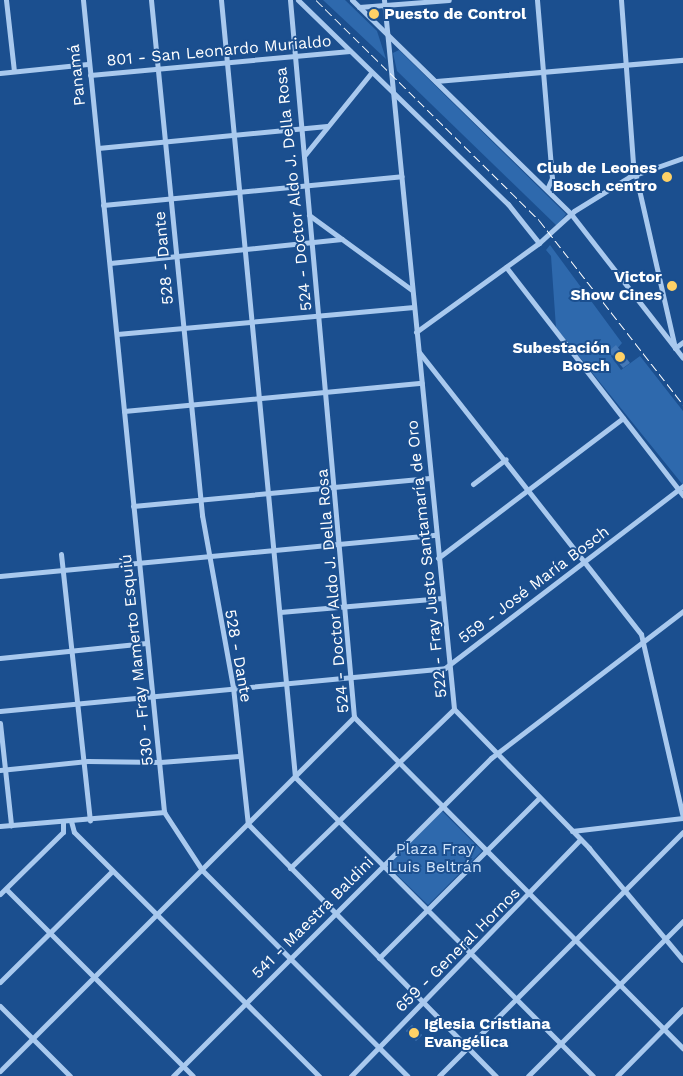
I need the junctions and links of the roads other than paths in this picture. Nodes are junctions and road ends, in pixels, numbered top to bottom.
1 (6, 0) edge
2 (83, 0) edge
3 (151, 0) edge
4 (221, 0) edge
5 (290, 0) edge
6 (298, 0) edge
7 (352, 0) edge
8 (449, 0) edge
9 (537, 0) edge
10 (621, 0) edge
11 (384, 2) edge
12 (359, 7) junction
13 (387, 34) junction
14 (350, 51) junction
15 (294, 56) junction
16 (683, 60) edge
17 (226, 62) junction
18 (88, 64) junction
19 (626, 65) junction
20 (158, 69) junction
21 (544, 70) junction
22 (14, 71) junction
23 (0, 72) edge
24 (371, 73) junction
25 (90, 75) junction
26 (436, 81) junction
27 (392, 93) junction
28 (327, 126) junction
29 (301, 128) junction
30 (232, 135) junction
31 (165, 141) junction
32 (98, 148) junction
33 (304, 156) junction
34 (683, 158) edge
35 (634, 174) junction
36 (402, 176) junction
37 (307, 185) junction
38 (547, 189) junction
39 (238, 192) junction
40 (171, 198) junction
41 (103, 205) junction
42 (571, 214) junction
43 (309, 215) junction
44 (342, 239) junction
45 (312, 242) junction
46 (539, 243) junction
47 (242, 249) junction
48 (176, 256) junction
49 (110, 263) junction
50 (506, 267) junction
51 (412, 290) junction
52 (414, 306) junction
53 (320, 316) junction
54 (252, 322) junction
55 (183, 328) junction
56 (416, 332) junction
57 (117, 334) junction
58 (683, 342) edge
59 (675, 348) junction
60 (419, 352) junction
61 (683, 358) edge
62 (422, 383) junction
63 (327, 392) junction
64 (260, 399) junction
65 (191, 405) junction
66 (124, 411) junction
67 (623, 418) junction
68 (506, 458) junction
69 (430, 478) junction
70 (473, 484) dead end
71 (336, 487) junction
72 (681, 488) edge
73 (530, 490) junction
74 (270, 494) junction
75 (683, 495) edge
76 (200, 500) junction
77 (133, 506) junction
78 (436, 535) junction
79 (342, 544) junction
80 (274, 550) junction
81 (61, 554) dead end
82 (207, 556) junction
83 (438, 558) junction
84 (585, 562) junction
85 (138, 563) junction
86 (62, 570) junction
87 (0, 576) edge
88 (442, 598) junction
89 (346, 606) junction
90 (683, 611) edge
91 (280, 612) junction
92 (644, 641) junction
93 (146, 643) junction
94 (71, 650) junction
95 (0, 658) edge
96 (449, 666) junction
97 (350, 676) junction
98 (286, 682) junction
99 (233, 687) junction
100 (152, 696) junction
101 (76, 704) junction
102 (454, 709) junction
103 (0, 711) edge
104 (354, 717) junction
105 (0, 722) edge
106 (496, 755) junction
107 (239, 756) junction
108 (397, 761) junction
109 (82, 762) junction
110 (160, 762) junction
111 (2, 769) edge
112 (295, 777) junction
113 (539, 798) junction
114 (442, 807) junction
115 (164, 812) junction
116 (683, 818) edge
117 (90, 820) junction
118 (338, 820) junction
119 (71, 821) junction
120 (63, 822) junction
121 (248, 824) junction
122 (11, 825) junction
123 (0, 826) edge
124 (572, 831) junction
125 (683, 832) edge
126 (580, 840) junction
127 (486, 852) junction
128 (384, 865) junction
129 (290, 868) junction
130 (202, 870) junction
131 (112, 871) junction
132 (6, 889) junction
133 (625, 890) junction
134 (0, 894) edge
135 (530, 896) junction
136 (428, 910) junction
137 (335, 914) junction
138 (156, 915) junction
139 (683, 921) edge
140 (50, 932) junction
141 (665, 939) junction
142 (576, 941) junction
143 (472, 954) junction
144 (379, 958) junction
145 (290, 959) junction
146 (683, 960) edge
147 (94, 976) junction
148 (0, 982) edge
149 (619, 984) junction
150 (516, 999) junction
151 (246, 1003) junction
152 (424, 1003) junction
153 (0, 1006) edge
154 (683, 1009) edge
155 (663, 1028) junction
156 (33, 1038) junction
157 (560, 1043) junction
158 (467, 1047) junction
159 (379, 1048) junction
160 (683, 1048) edge
161 (183, 1066) junction
162 (0, 1071) edge
163 (70, 1076) edge
164 (173, 1076) edge
165 (193, 1076) edge
166 (319, 1076) edge
167 (351, 1076) edge
168 (406, 1076) edge
169 (439, 1076) edge
170 (496, 1076) edge
171 (528, 1076) edge
172 (593, 1076) edge
173 (617, 1076) edge

1 - 22 street
2 - 18 street, Panamá
3 - 20 street, 528 - Dante
4 - 17 street
5 - 15 street, 524 - Doctor Aldo J. Della Rosa
6 - 14 street
7 - 12 street
8 - 11 street
9 - 21 street
10 - 19 street
11 - 12 street
11 - 13 street, 522 - Fray Justo Santamaría de Oro
12 - 13 street
13 - 26 street
13 - 27 street, 522 - Fray Justo Santamaría de Oro
14 - 15 street, 801 - San Leonardo Murialdo
14 - 24 street
15 - 17 street, 801 - San Leonardo Murialdo
15 - 29 street, 524 - Doctor Aldo J. Della Rosa
16 - 19 street
17 - 20 street, 801 - San Leonardo Murialdo
17 - 30 street
18 - 22 street, 801 - San Leonardo Murialdo
18 - 25 street, Panamá
19 - 21 street
19 - 35 street
20 - 25 street, 801 - San Leonardo Murialdo
20 - 31 street, 528 - Dante
21 - 26 street
21 - 38 street
22 - 23 street, 801 - San Leonardo Murialdo
24 - 27 street
24 - 28 street
25 - 32 street, Panamá
26 - 38 street
27 - 36 street, 522 - Fray Justo Santamaría de Oro
27 - 46 street
28 - 29 street
28 - 33 street
29 - 30 street
29 - 33 street, 524 - Doctor Aldo J. Della Rosa
30 - 31 street
30 - 39 street
31 - 32 street
31 - 40 street, 528 - Dante
32 - 41 street, 530 - Fray Mamerto Esquiú
33 - 37 street, 524 - Doctor Aldo J. Della Rosa
34 - 35 street
35 - 42 street
35 - 59 street
36 - 37 street
36 - 51 street, 522 - Fray Justo Santamaría de Oro
37 - 39 street
37 - 43 street, 524 - Doctor Aldo J. Della Rosa
38 - 42 street
39 - 40 street
39 - 47 street
40 - 41 street
40 - 48 street, 528 - Dante
41 - 49 street, 530 - Fray Mamerto Esquiú
42 - 46 street
42 - 59 street
43 - 44 street
43 - 45 street, 524 - Doctor Aldo J. Della Rosa
44 - 45 street
44 - 51 street
45 - 47 street
45 - 53 street, 524 - Doctor Aldo J. Della Rosa
46 - 50 street
47 - 48 street
47 - 54 street
48 - 49 street
48 - 55 street, 528 - Dante
49 - 57 street, 530 - Fray Mamerto Esquiú
50 - 56 street
50 - 67 street
51 - 52 street, 522 - Fray Justo Santamaría de Oro
52 - 53 street
52 - 56 street, 522 - Fray Justo Santamaría de Oro
53 - 54 street
53 - 63 street, 524 - Doctor Aldo J. Della Rosa
54 - 55 street
54 - 64 street
55 - 57 street
55 - 65 street, 528 - Dante
56 - 60 street, 522 - Fray Justo Santamaría de Oro
57 - 66 street, 530 - Fray Mamerto Esquiú
58 - 59 street
59 - 61 street
60 - 62 street, 522 - Fray Justo Santamaría de Oro
60 - 68 street
62 - 63 street
62 - 69 street, 522 - Fray Justo Santamaría de Oro
63 - 64 street
63 - 71 street, 524 - Doctor Aldo J. Della Rosa
64 - 65 street
64 - 74 street
65 - 66 street
65 - 76 street, 528 - Dante
66 - 77 street, 530 - Fray Mamerto Esquiú
67 - 72 street
67 - 73 street
68 - 70 street
68 - 73 street
69 - 71 street
69 - 78 street, 522 - Fray Justo Santamaría de Oro
71 - 74 street
71 - 79 street, 524 - Doctor Aldo J. Della Rosa
72 - 75 street
72 - 84 street, 559 - José María Bosch
73 - 83 street
73 - 84 street
74 - 76 street
74 - 80 street
76 - 77 street
76 - 82 street, 528 - Dante
77 - 85 street, 530 - Fray Mamerto Esquiú
78 - 79 street
78 - 83 street, 522 - Fray Justo Santamaría de Oro
79 - 80 street
79 - 89 street, 524 - Doctor Aldo J. Della Rosa
80 - 82 street
80 - 91 street
81 - 86 street
82 - 85 street
82 - 99 street, 528 - Dante
83 - 88 street, 522 - Fray Justo Santamaría de Oro
84 - 92 street
84 - 96 street, 559 - José María Bosch
85 - 86 street
85 - 93 street, 530 - Fray Mamerto Esquiú
86 - 87 street
86 - 94 street
88 - 89 street
88 - 96 street, 522 - Fray Justo Santamaría de Oro
89 - 91 street
89 - 97 street, 524 - Doctor Aldo J. Della Rosa
90 - 92 street, 541 - Maestra Baldini
91 - 98 street
92 - 106 street, 541 - Maestra Baldini
92 - 116 street
93 - 94 street
93 - 100 street, 530 - Fray Mamerto Esquiú
94 - 95 street
94 - 101 street
96 - 97 street
96 - 102 street, 522 - Fray Justo Santamaría de Oro
97 - 98 street
97 - 104 street, 524 - Doctor Aldo J. Della Rosa
98 - 99 street
98 - 112 street
99 - 100 street
99 - 107 street, 528 - Dante
100 - 101 street
100 - 110 street, 530 - Fray Mamerto Esquiú
101 - 103 street
101 - 109 street
102 - 106 street, 522 - Fray Justo Santamaría de Oro
102 - 108 street
104 - 108 street, 524 - Doctor Aldo J. Della Rosa
104 - 112 street
105 - 111 street
106 - 113 street, 522 - Fray Justo Santamaría de Oro
106 - 114 street, 541 - Maestra Baldini
107 - 110 street
107 - 121 street, 528 - Dante
108 - 114 street, 524 - Doctor Aldo J. Della Rosa
108 - 118 street
109 - 110 street
109 - 111 street
109 - 117 street
110 - 115 street, 530 - Fray Mamerto Esquiú
111 - 122 street
112 - 118 street
112 - 121 street
113 - 124 street, 522 - Fray Justo Santamaría de Oro
113 - 127 street
114 - 127 street, 524 - Doctor Aldo J. Della Rosa
114 - 128 street, 541 - Maestra Baldini
115 - 117 street
115 - 130 street, 530 - Fray Mamerto Esquiú
116 - 124 street
117 - 119 street
118 - 128 street
118 - 129 street
119 - 120 street
119 - 131 street
120 - 122 street
120 - 132 street
121 - 129 street
121 - 130 street
122 - 123 street
124 - 126 street, 522 - Fray Justo Santamaría de Oro
125 - 133 street
126 - 133 street, 522 - Fray Justo Santamaría de Oro
126 - 135 street, 659 - General Hornos
127 - 135 street, 524 - Doctor Aldo J. Della Rosa
127 - 136 street
128 - 136 street
128 - 137 street, 541 - Maestra Baldini
129 - 137 street
130 - 138 street
130 - 145 street, 530 - Fray Mamerto Esquiú
131 - 138 street
131 - 140 street
132 - 134 street
132 - 140 street
133 - 141 street, 522 - Fray Justo Santamaría de Oro
133 - 142 street
135 - 142 street, 524 - Doctor Aldo J. Della Rosa
135 - 143 street, 659 - General Hornos
136 - 143 street
136 - 144 street
137 - 144 street
137 - 145 street, 541 - Maestra Baldini
138 - 147 street
138 - 151 street
139 - 141 street
140 - 147 street
140 - 148 street
141 - 146 street, 522 - Fray Justo Santamaría de Oro
141 - 149 street
142 - 149 street, 524 - Doctor Aldo J. Della Rosa
142 - 150 street
143 - 150 street
143 - 152 street, 659 - General Hornos
144 - 152 street
145 - 151 street, 541 - Maestra Baldini
145 - 159 street, 530 - Fray Mamerto Esquiú
147 - 156 street
147 - 161 street
149 - 155 street, 524 - Doctor Aldo J. Della Rosa
149 - 157 street
150 - 157 street
150 - 158 street
151 - 161 street, 541 - Maestra Baldini
151 - 166 street
152 - 158 street
152 - 159 street, 659 - General Hornos
153 - 156 street
154 - 155 street
155 - 160 street, 524 - Doctor Aldo J. Della Rosa
155 - 173 street
156 - 162 street
156 - 163 street
157 - 171 street
157 - 172 street
158 - 169 street
158 - 170 street
159 - 167 street, 659 - General Hornos
159 - 168 street, 530 - Fray Mamerto Esquiú
161 - 164 street, 541 - Maestra Baldini
161 - 165 street

